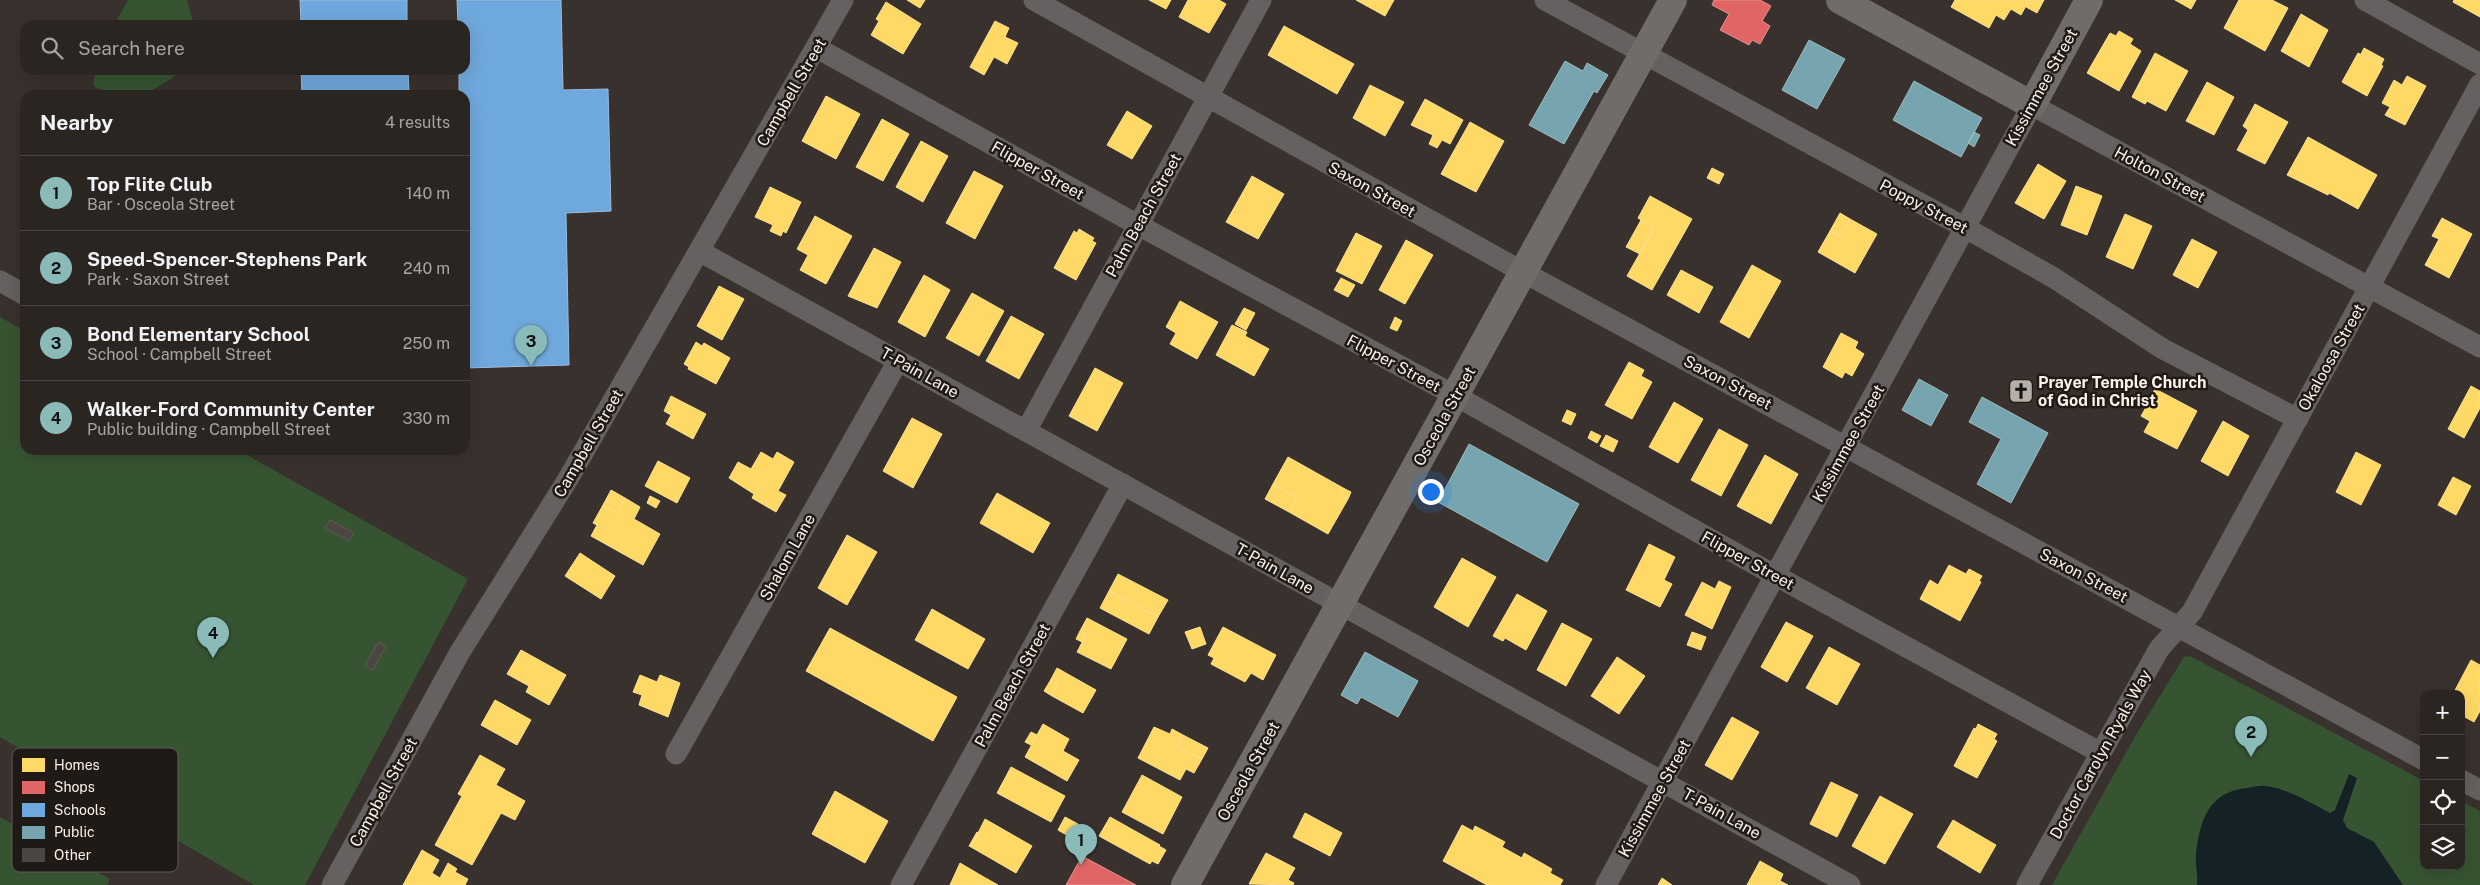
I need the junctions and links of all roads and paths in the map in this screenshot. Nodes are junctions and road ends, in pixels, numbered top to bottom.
1 (843, 0) edge
2 (1034, 0) edge
3 (1261, 0) edge
4 (1545, 0) edge
5 (1673, 0) edge
6 (1840, 0) edge
7 (2089, 0) edge
8 (2364, 0) edge
9 (817, 48) junction
10 (1643, 54) junction
11 (2480, 64) edge
12 (2480, 84) edge
13 (1208, 98) junction
14 (2032, 105) junction
15 (1138, 225) junction
16 (1964, 227) junction
17 (699, 251) junction
18 (1523, 272) junction
19 (0, 281) edge
20 (2370, 286) junction
21 (20, 292) edge
22 (2480, 347) edge
23 (898, 361) junction
24 (1456, 396) junction
25 (2298, 419) junction
26 (1026, 431) junction
27 (1846, 446) junction
28 (1123, 484) junction
29 (1776, 576) junction
30 (1340, 604) junction
31 (2179, 627) junction
32 (2101, 752) junction
33 (676, 754) dead end
34 (2420, 758) edge
35 (1663, 780) junction
36 (2465, 782) edge
37 (2480, 790) edge
38 (332, 885) edge
39 (901, 885) edge
40 (1185, 885) edge
41 (1606, 885) edge
42 (1850, 885) edge
43 (2027, 885) edge

1 - 9 street, Campbell Street
2 - 13 street, Saxon Street
3 - 13 street, Palm Beach Street
4 - 10 street, Poppy Street
5 - 10 street, Osceola Street
6 - 14 street, Holton Street
7 - 14 street, Kissimmee Street
8 - 11 street
9 - 15 street, Flipper Street
9 - 17 street, Campbell Street
10 - 16 street, Poppy Street
10 - 18 street, Osceola Street
12 - 20 street, Okaloosa Street
13 - 15 street, Palm Beach Street
13 - 18 street, Saxon Street
14 - 16 street, Kissimmee Street
14 - 20 street, Holton Street
15 - 24 street, Flipper Street
15 - 26 street, Palm Beach Street
16 - 25 street, Poppy Street
16 - 27 street, Kissimmee Street
17 - 23 street, T-Pain Lane
17 - 38 street, Campbell Street
18 - 24 street, Osceola Street
18 - 27 street, Saxon Street
19 - 21 street
20 - 22 street, Holton Street
20 - 25 street, Okaloosa Street
23 - 26 street, T-Pain Lane
23 - 33 street, Shalom Lane
24 - 29 street, Flipper Street
24 - 30 street, Osceola Street
25 - 31 street, Okaloosa Street
26 - 28 street, T-Pain Lane
27 - 29 street, Kissimmee Street
27 - 31 street, Saxon Street
28 - 30 street, T-Pain Lane
28 - 39 street, Palm Beach Street
29 - 32 street, Flipper Street
29 - 35 street, Kissimmee Street
30 - 35 street, T-Pain Lane
30 - 40 street, Osceola Street
31 - 32 street, Doctor Carolyn Ryals Way
31 - 34 street, Saxon Street
32 - 43 street, Doctor Carolyn Ryals Way
35 - 41 street, Kissimmee Street
35 - 42 street, T-Pain Lane
36 - 37 street

